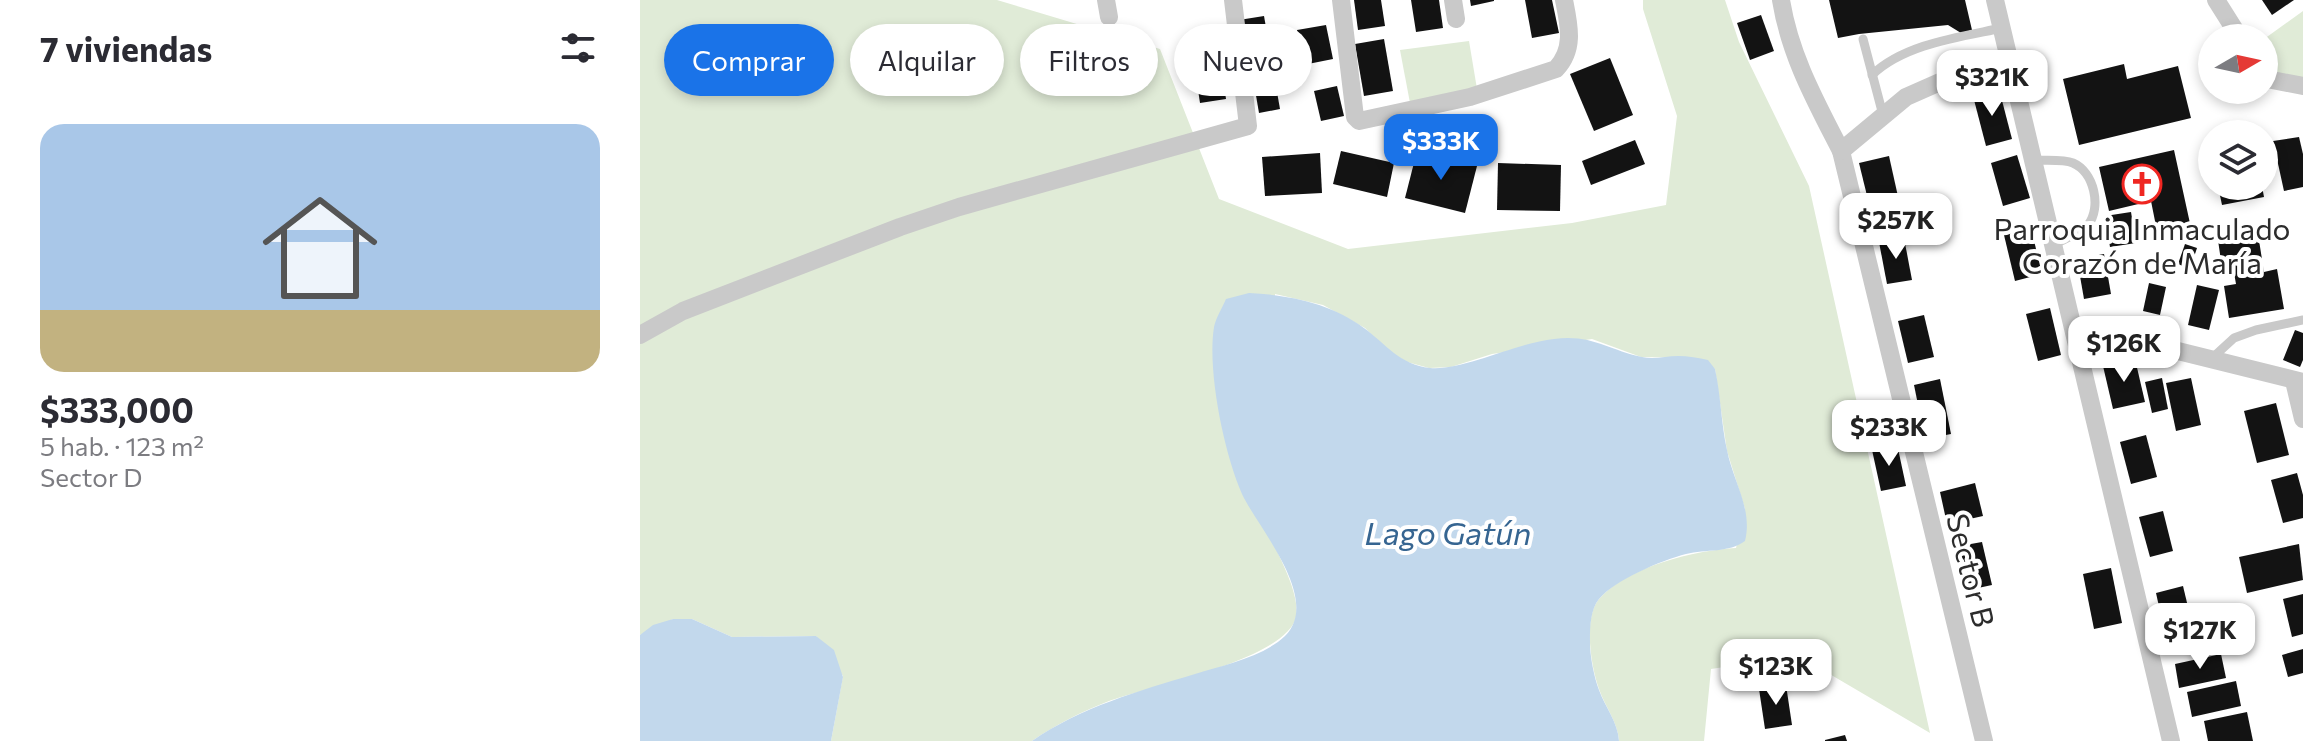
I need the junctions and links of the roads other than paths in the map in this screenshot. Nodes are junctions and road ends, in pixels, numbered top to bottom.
1 (1233, 0) edge
2 (1341, 0) edge
3 (1564, 0) edge
4 (1781, 0) edge
5 (1995, 0) edge
6 (2216, 0) edge
7 (2231, 24) edge
8 (2002, 28) junction
9 (1863, 39) dead end
10 (2010, 60) junction
11 (1872, 75) junction
12 (2278, 81) edge
13 (2303, 86) edge
14 (1883, 115) junction
15 (1841, 151) junction
16 (2035, 160) junction
17 (2055, 244) junction
18 (2303, 320) edge
19 (2073, 325) junction
20 (640, 335) edge
21 (2210, 360) junction
22 (2298, 381) edge
23 (2303, 419) edge
24 (1984, 741) edge
25 (2171, 741) edge

1 - 20 street
2 - 3 street
4 - 15 street, Sector B
5 - 8 street
6 - 7 street
8 - 10 street
8 - 11 lane
9 - 11 lane
10 - 14 street
10 - 16 street
11 - 14 lane
12 - 13 street
14 - 15 street
15 - 24 street, Sector B
16 - 17 street
16 - 17 lane
17 - 19 street
18 - 21 lane
19 - 21 street
19 - 25 street
21 - 22 street
22 - 23 street

